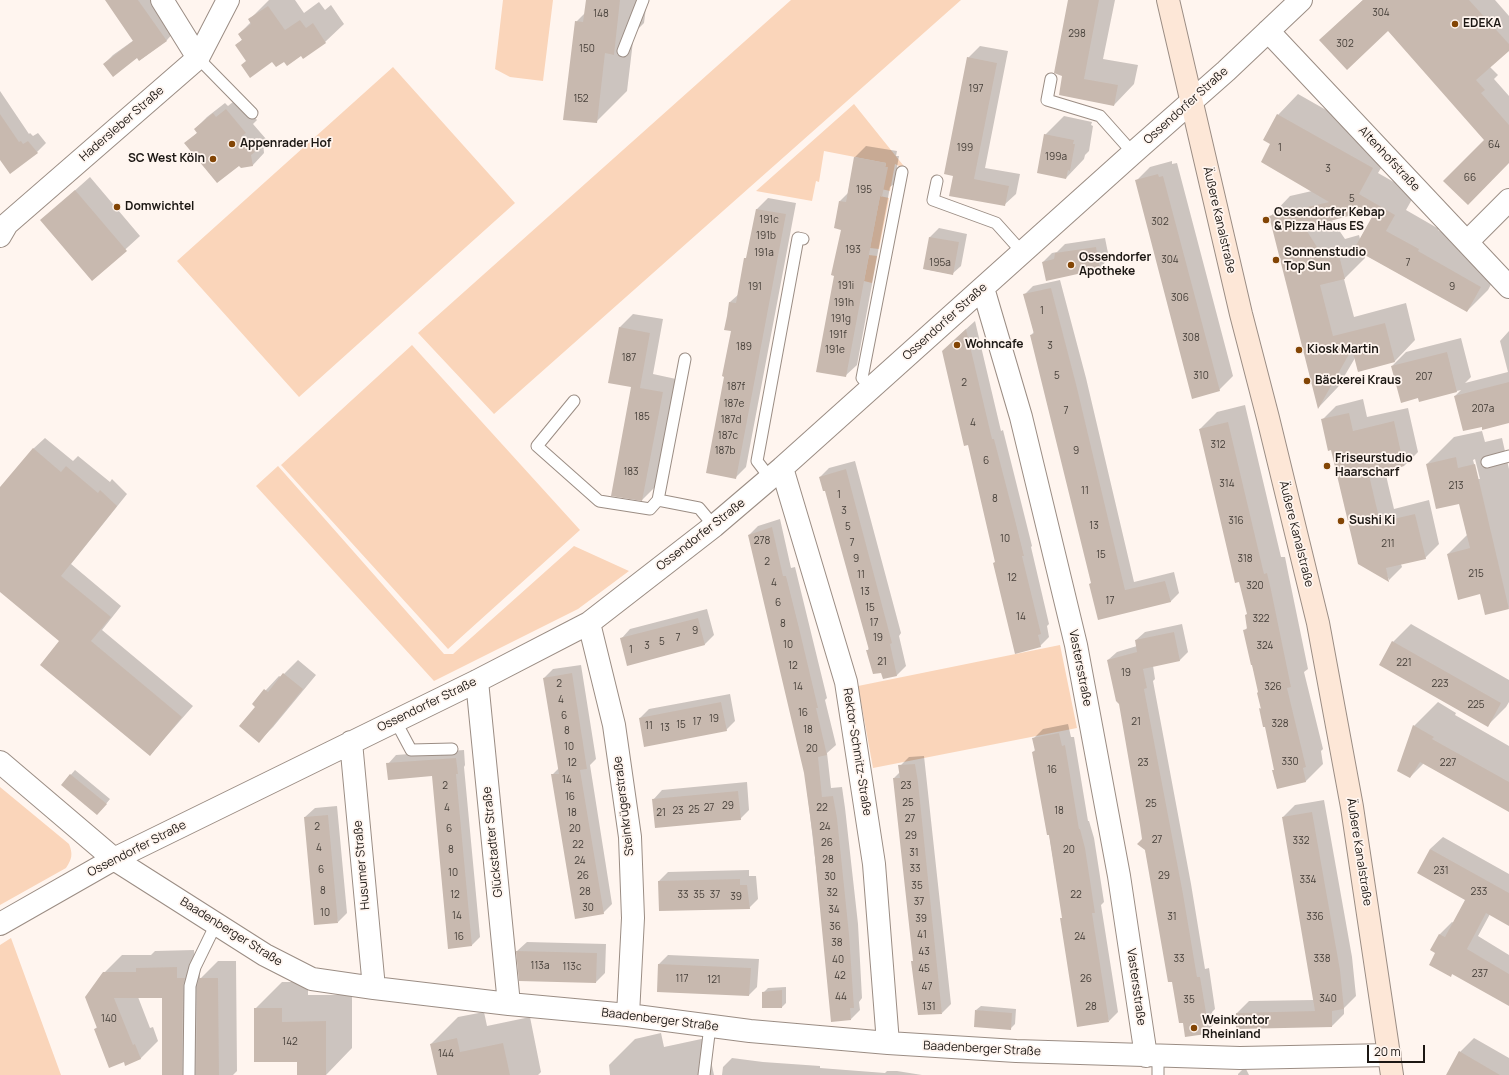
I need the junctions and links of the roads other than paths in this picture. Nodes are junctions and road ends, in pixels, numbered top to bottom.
1 (162, 0) edge
2 (228, 0) edge
3 (643, 0) edge
4 (1168, 0) edge
5 (1301, 0) edge
6 (1268, 31) junction
7 (623, 50) dead end
8 (198, 58) junction
9 (1051, 79) dead end
10 (1192, 101) junction
11 (252, 113) dead end
12 (1133, 153) junction
13 (902, 172) dead end
14 (937, 181) dead end
15 (1509, 200) edge
16 (2, 225) edge
17 (803, 239) dead end
18 (1467, 242) junction
19 (1022, 252) junction
20 (1509, 287) edge
21 (984, 288) junction
22 (685, 359) dead end
23 (871, 388) junction
24 (574, 401) dead end
25 (1509, 456) edge
26 (1487, 462) dead end
27 (776, 473) junction
28 (658, 500) junction
29 (714, 526) junction
30 (589, 623) junction
31 (477, 681) junction
32 (395, 720) junction
33 (351, 742) junction
34 (452, 749) dead end
35 (0, 762) edge
36 (114, 859) junction
37 (0, 924) edge
38 (216, 924) junction
39 (374, 988) junction
40 (509, 1004) junction
41 (628, 1015) junction
42 (710, 1026) junction
43 (888, 1043) junction
44 (1154, 1062) edge
45 (1391, 1065) edge
46 (189, 1075) edge
47 (704, 1075) edge

1 - 8 street
2 - 8 street, Hadersleber Straße
3 - 7 lane
4 - 10 main road, Äußere Kanalstraße
5 - 6 street, Ossendorfer Straße
6 - 10 street, Ossendorfer Straße
6 - 18 street, Altenhofstraße
8 - 11 lane
8 - 16 street, Hadersleber Straße
9 - 12 lane
10 - 12 street, Ossendorfer Straße
10 - 45 main road, Äußere Kanalstraße
12 - 19 street, Ossendorfer Straße
13 - 23 lane
14 - 19 lane
15 - 18 street
17 - 27 lane
18 - 20 street, Altenhofstraße
19 - 21 street, Ossendorfer Straße
21 - 23 street, Ossendorfer Straße
21 - 44 street, Vastersstraße
22 - 28 lane
23 - 27 street, Ossendorfer Straße
24 - 28 lane
25 - 26 lane
27 - 29 street, Ossendorfer Straße
27 - 43 street, Rektor-Schmitz-Straße
28 - 29 lane
29 - 30 street, Ossendorfer Straße
30 - 31 street, Ossendorfer Straße
30 - 41 street, Steinkrügerstraße
31 - 32 street, Ossendorfer Straße
31 - 40 street, Glückstadter Straße
32 - 33 street, Ossendorfer Straße
32 - 34 lane
33 - 36 street, Ossendorfer Straße
33 - 39 street, Husumer Straße
35 - 36 street, Baadenberger Straße
36 - 37 street, Ossendorfer Straße
36 - 38 street, Baadenberger Straße
38 - 39 street, Baadenberger Straße
38 - 46 lane
39 - 40 street, Baadenberger Straße
40 - 41 street, Baadenberger Straße
41 - 42 street, Baadenberger Straße
42 - 43 street, Baadenberger Straße
42 - 47 lane
43 - 44 street, Baadenberger Straße
44 - 45 street, Baadenberger Straße

